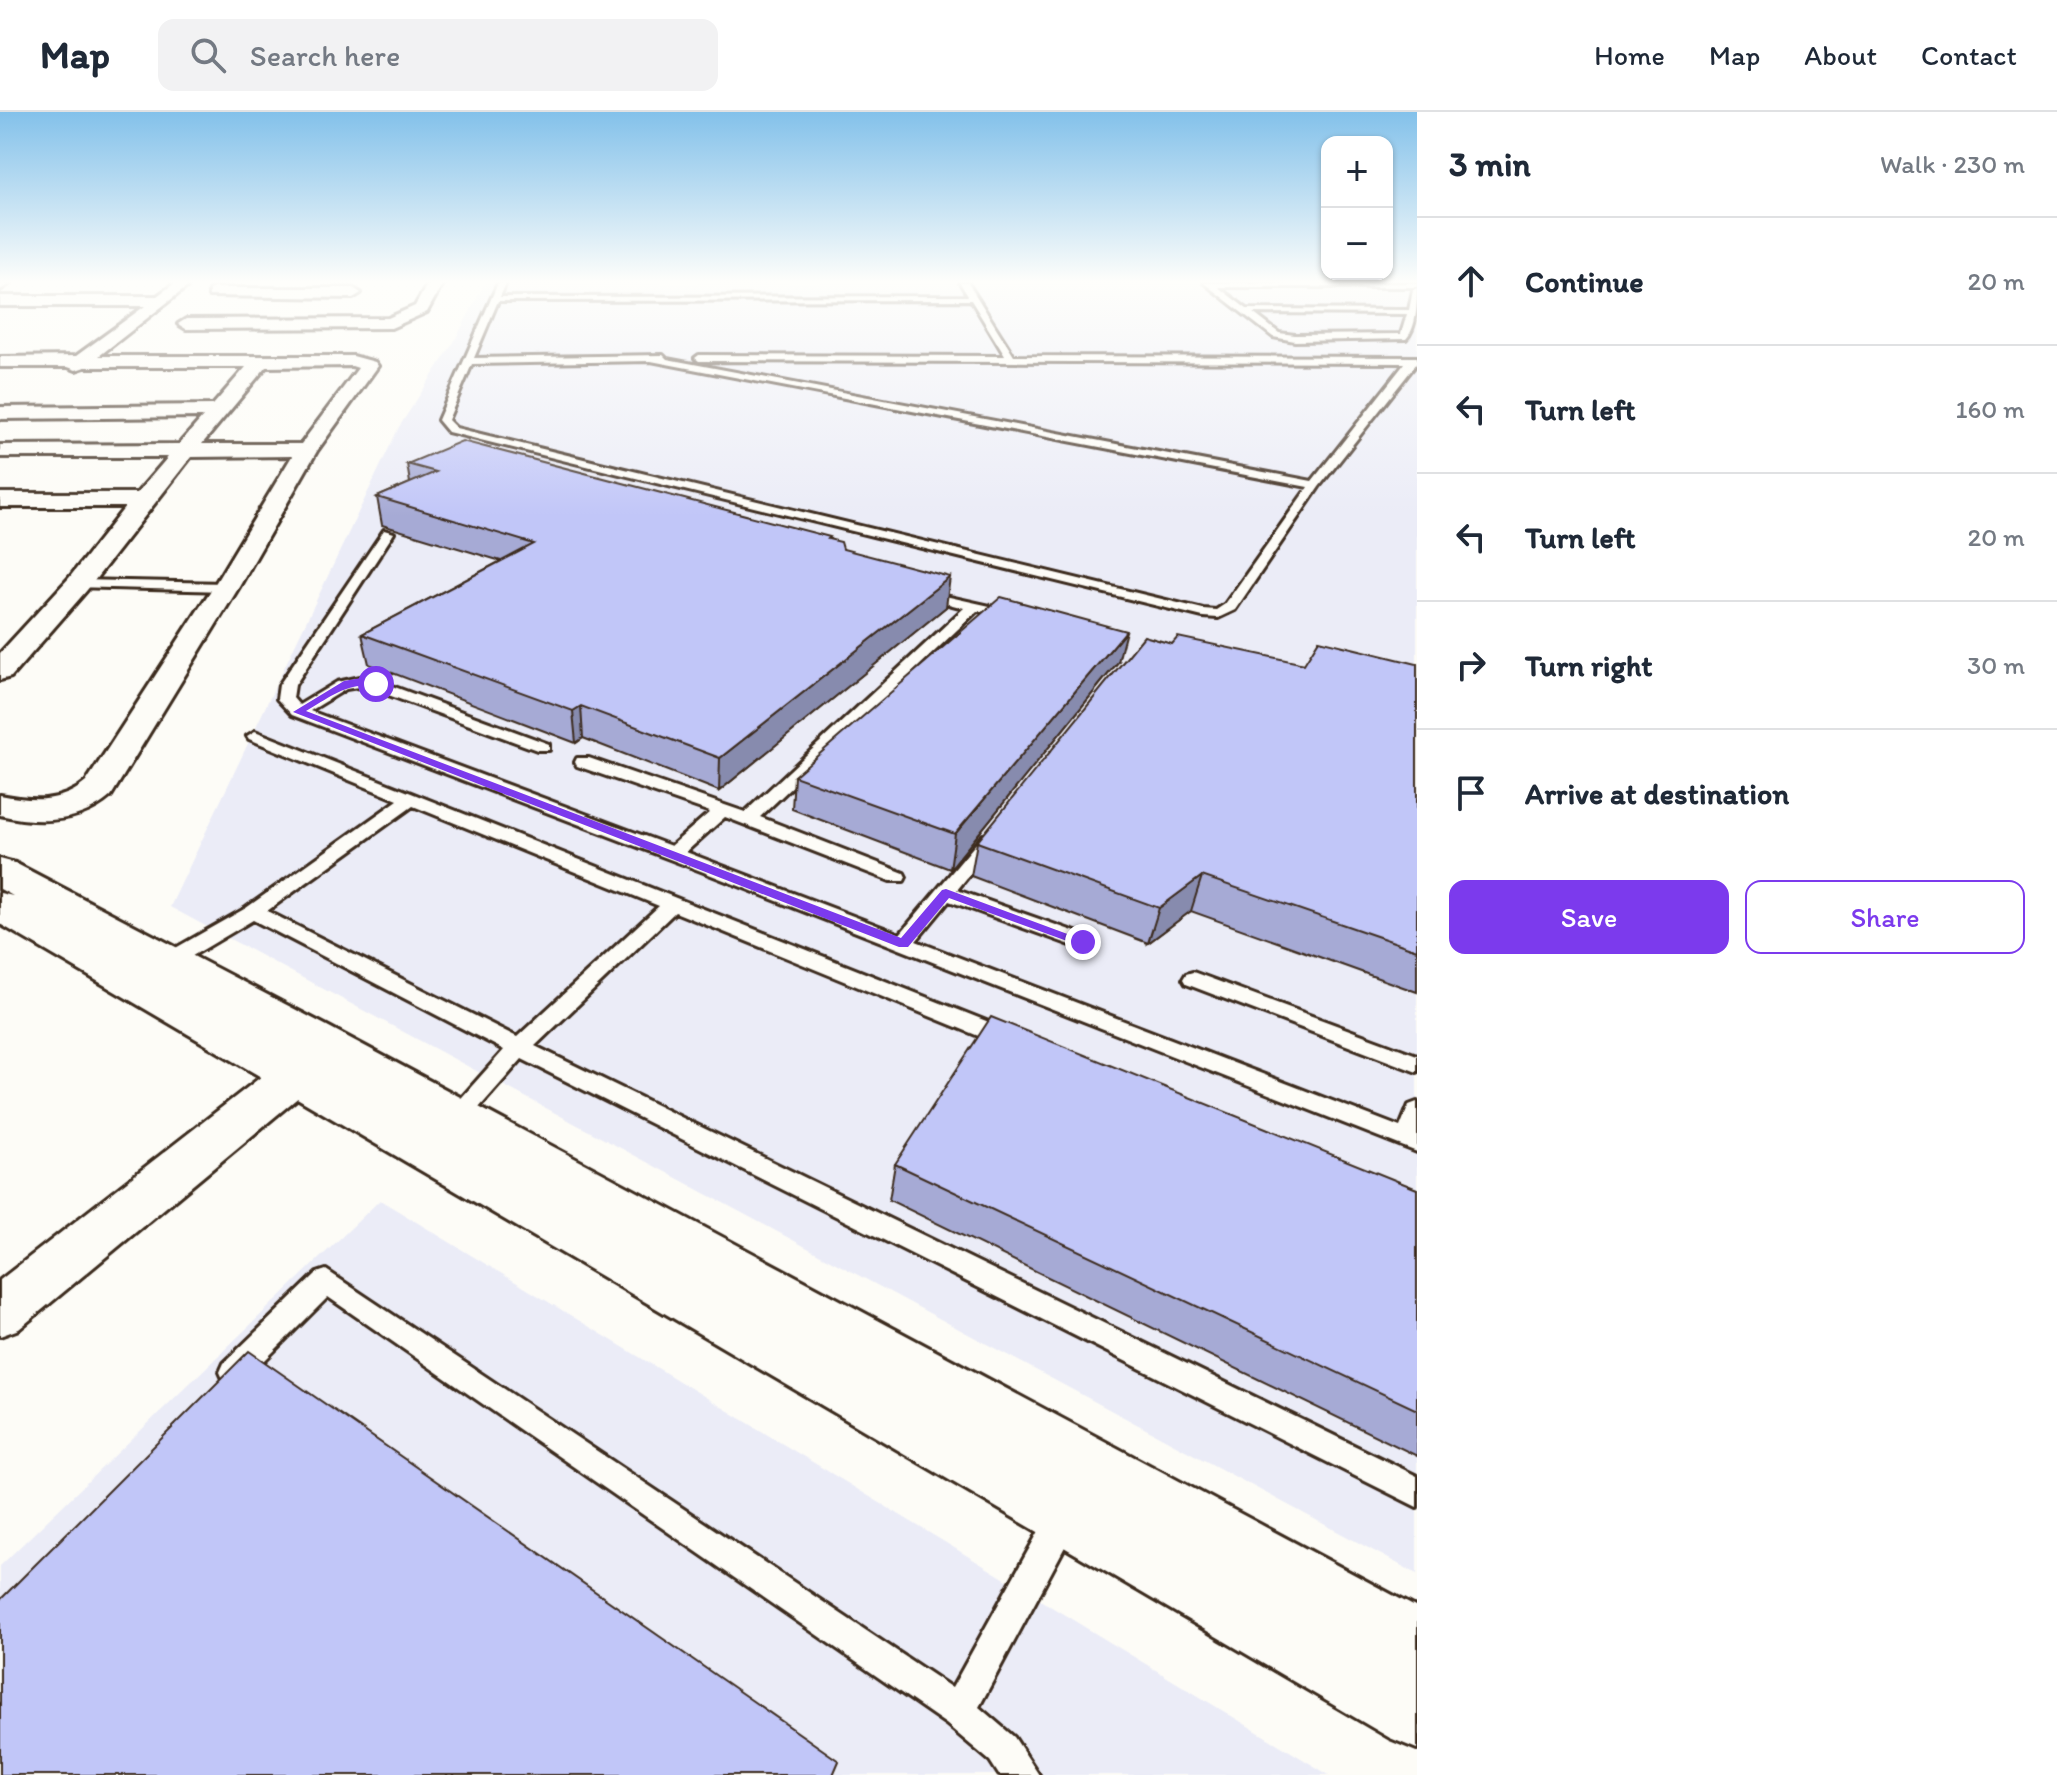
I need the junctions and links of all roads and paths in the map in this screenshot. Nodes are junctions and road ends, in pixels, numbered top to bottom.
1 (1414, 360) edge
2 (82, 361) junction
3 (261, 361) junction
4 (467, 361) joint
5 (491, 361) edge
6 (664, 361) edge
7 (0, 362) edge
8 (170, 362) junction
9 (60, 378) dead end
10 (38, 395) dead end
11 (218, 411) junction
12 (116, 412) junction
13 (8, 413) edge
14 (307, 450) junction
15 (0, 451) edge
16 (184, 451) junction
17 (1315, 485) junction
18 (9, 500) edge
19 (143, 500) junction
20 (0, 517) edge
21 (388, 533) edge
22 (78, 584) junction
23 (226, 587) junction
24 (903, 587) edge
25 (974, 606) junction
26 (1005, 615) edge
27 (5, 657) edge
28 (298, 712) junction
29 (255, 736) dead end
30 (543, 747) dead end
31 (583, 762) dead end
32 (411, 799) junction
33 (0, 805) edge
34 (721, 811) junction
35 (748, 819) junction
36 (995, 831) edge
37 (673, 854) junction
38 (0, 872) edge
39 (897, 877) dead end
40 (946, 893) junction
41 (673, 903) junction
42 (0, 906) edge
43 (253, 912) junction
44 (1083, 942) dead end
45 (903, 944) junction
46 (165, 963) junction
47 (1193, 979) dead end
48 (1023, 1046) edge
49 (519, 1048) junction
50 (1417, 1064) edge
51 (296, 1074) junction
52 (1417, 1111) edge
53 (455, 1120) junction
54 (1412, 1141) edge
55 (0, 1312) edge
56 (214, 1392) edge
57 (1417, 1492) edge
58 (1067, 1510) junction
59 (1417, 1648) edge
60 (1417, 1711) edge
61 (958, 1712) junction
62 (1021, 1775) edge

1 - 17 lane
2 - 7 street
2 - 8 street
2 - 9 street
3 - 8 street
3 - 11 street
3 - 14 street
4 - 5 lane
4 - 17 lane
6 - 17 lane
8 - 12 street
10 - 13 street
11 - 12 street
11 - 16 street
12 - 13 street
14 - 16 street
14 - 23 street
15 - 16 street
16 - 19 street
18 - 19 street
18 - 20 street
19 - 22 street
21 - 28 lane
22 - 23 lane
22 - 27 street
23 - 33 street
24 - 25 lane
25 - 26 lane
25 - 35 lane
28 - 30 lane
28 - 37 lane
29 - 32 lane
31 - 34 lane
32 - 41 lane
32 - 43 lane
34 - 35 lane
34 - 37 lane
35 - 39 lane
36 - 40 lane
37 - 45 lane
38 - 46 main road
40 - 44 lane
40 - 45 lane
41 - 48 lane
41 - 49 lane
42 - 51 main road
43 - 46 lane
43 - 49 lane
45 - 54 lane
46 - 53 main road
47 - 50 lane
49 - 53 lane
49 - 57 lane
51 - 55 street
51 - 58 main road
52 - 54 lane
53 - 59 main road
56 - 61 lane
58 - 60 main road
58 - 61 lane
61 - 62 lane

